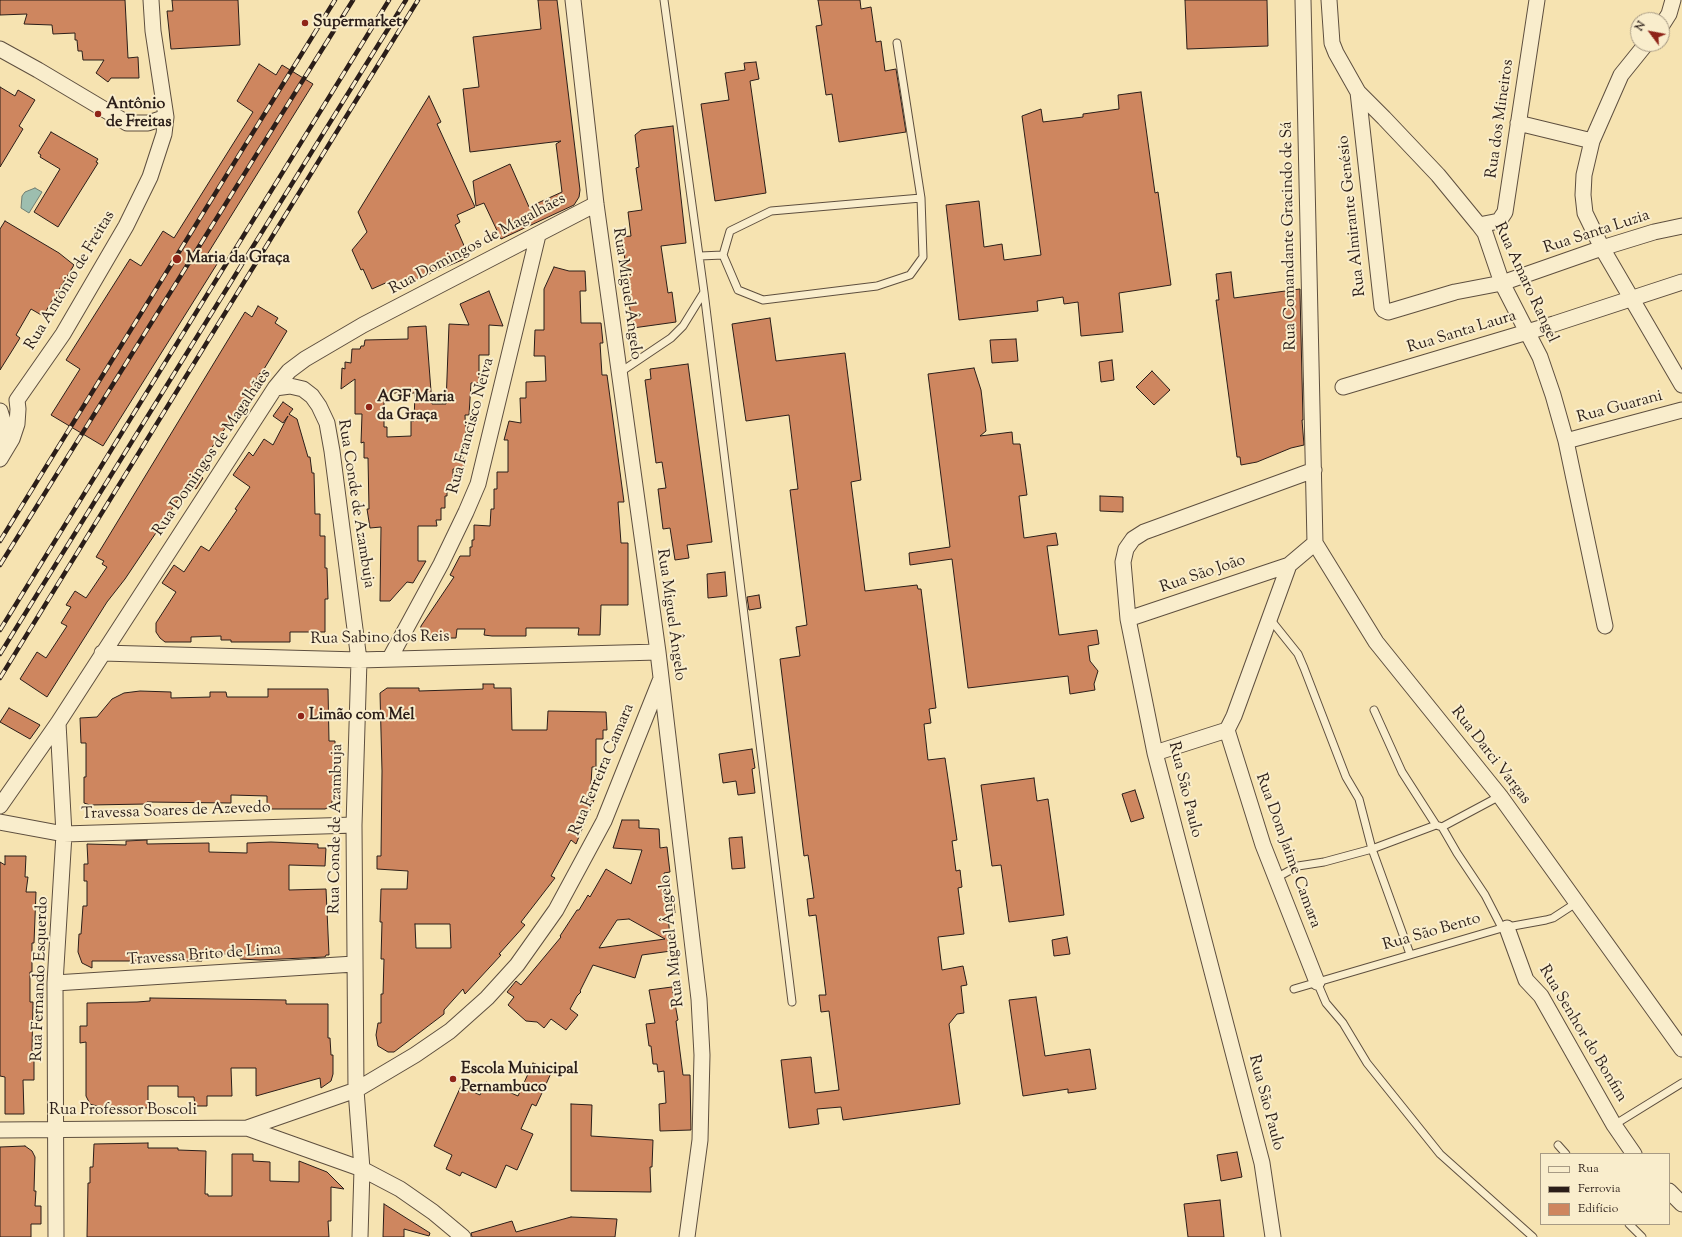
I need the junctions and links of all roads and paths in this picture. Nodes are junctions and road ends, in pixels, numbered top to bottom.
1 (151, 0) edge
2 (573, 0) edge
3 (664, 0) edge
4 (1302, 0) edge
5 (1329, 0) edge
6 (1537, 0) edge
7 (1673, 0) edge
8 (1670, 12) edge
9 (897, 43) dead end
10 (0, 49) edge
11 (1640, 52) edge
12 (1358, 92) junction
13 (166, 117) junction
14 (1518, 123) junction
15 (1592, 141) junction
16 (921, 198) junction
17 (596, 204) junction
18 (1479, 225) junction
19 (1682, 226) edge
20 (538, 235) junction
21 (1602, 248) junction
22 (723, 255) junction
23 (700, 256) junction
24 (1682, 282) edge
25 (1502, 283) junction
26 (704, 292) junction
27 (1633, 299) junction
28 (1407, 306) joint
29 (1527, 332) junction
30 (619, 373) junction
31 (1682, 385) edge
32 (1344, 387) dead end
33 (275, 388) junction
34 (17, 400) junction
35 (0, 403) edge
36 (1682, 410) edge
37 (0, 411) edge
38 (1566, 440) junction
39 (0, 456) edge
40 (0, 459) edge
41 (1314, 470) junction
42 (1315, 543) junction
43 (1289, 565) junction
44 (1128, 619) junction
45 (1270, 619) junction
46 (1605, 626) dead end
47 (658, 652) junction
48 (102, 653) junction
49 (390, 658) junction
50 (359, 660) junction
51 (661, 678) junction
52 (1374, 710) dead end
53 (58, 722) junction
54 (1227, 730) junction
55 (1155, 753) junction
56 (1500, 796) junction
57 (0, 806) edge
58 (0, 822) edge
59 (354, 825) junction
60 (1439, 826) junction
61 (64, 834) junction
62 (1372, 849) junction
63 (1276, 878) junction
64 (1576, 903) junction
65 (1505, 928) junction
66 (1410, 954) junction
67 (354, 964) junction
68 (1317, 982) junction
69 (56, 983) junction
70 (1294, 989) dead end
71 (792, 1002) dead end
72 (1682, 1049) edge
73 (1682, 1083) edge
74 (356, 1090) junction
75 (1614, 1125) junction
76 (247, 1128) junction
77 (56, 1129) junction
78 (0, 1130) edge
79 (1558, 1145) dead end
80 (1565, 1153) edge
81 (1633, 1153) edge
82 (362, 1169) junction
83 (1670, 1192) edge
84 (1682, 1204) edge
85 (1630, 1225) edge
86 (56, 1237) edge
87 (360, 1237) edge
88 (463, 1237) edge
89 (687, 1237) edge
90 (1273, 1237) edge
91 (1533, 1237) edge
92 (1642, 1237) edge

1 - 13 street, Rua Antônio de Freitas
2 - 17 street, Rua Miguel Ângelo
3 - 23 lane
4 - 41 street, Rua Comandante Gracindo de Sá
5 - 12 street, Rua Amaro Rangel
6 - 14 street, Rua dos Mineiros
7 - 8 street
9 - 16 lane
10 - 13 street
11 - 15 street
12 - 18 street, Rua Amaro Rangel
12 - 28 street, Rua Almirante Genésio
13 - 34 street, Rua Antônio de Freitas
14 - 15 street
14 - 18 street, Rua dos Mineiros
15 - 21 street
16 - 22 lane
16 - 22 lane
17 - 20 street, Rua Domingos de Magalhães
17 - 30 street, Rua Miguel Ângelo
18 - 25 street, Rua Amaro Rangel
19 - 21 street, Rua Santa Luzia
20 - 33 street, Rua Domingos de Magalhães
20 - 49 street, Rua Francisco Neiva
21 - 25 street, Rua Santa Luzia
21 - 27 street
22 - 23 lane
23 - 26 lane
24 - 27 street, Rua Santa Laura
25 - 28 street, Rua Santa Luzia
25 - 29 street, Rua Amaro Rangel
26 - 30 lane
26 - 71 lane
27 - 29 street, Rua Santa Laura
27 - 31 street
29 - 32 street, Rua Santa Laura
29 - 38 street, Rua Amaro Rangel
30 - 47 street, Rua Miguel Ângelo
33 - 48 street, Rua Domingos de Magalhães
33 - 50 street, Rua Conde de Azambuja
34 - 35 street
34 - 40 street
36 - 38 street, Rua Guarani
37 - 39 street
38 - 46 street, Rua Amaro Rangel
41 - 42 street
41 - 44 street, Rua São Paulo
42 - 43 street
42 - 56 street, Rua Darci Vargas
43 - 44 street, Rua São João
43 - 45 street
44 - 55 street, Rua São Paulo
45 - 54 street
45 - 62 lane
47 - 49 street, Rua Sabino dos Reis
47 - 51 street, Rua Miguel Ângelo
48 - 50 street, Rua Sabino dos Reis
48 - 53 street, Rua Domingos de Magalhães
49 - 50 street, Rua Sabino dos Reis
50 - 59 street, Rua Conde de Azambuja
51 - 74 street, Rua Ferreira Camara
51 - 89 street, Rua Miguel Ângelo
52 - 60 lane, Rua Senhor do Bonfim
53 - 57 street, Rua Domingos de Magalhães
53 - 61 street, Rua Fernando Esquerdo
54 - 55 street
54 - 63 street, Rua Dom Jaime Camara
55 - 90 street, Rua São Paulo
56 - 60 lane
56 - 64 street, Rua Darci Vargas
58 - 61 street, Travessa Soares de Azevedo
59 - 61 street, Travessa Soares de Azevedo
59 - 67 street, Rua Conde de Azambuja
60 - 62 lane
60 - 65 lane, Rua Senhor do Bonfim
61 - 69 street, Rua Fernando Esquerdo
62 - 63 lane
62 - 66 lane
63 - 68 street, Rua Dom Jaime Camara
64 - 65 lane, Rua São Bento
64 - 72 street, Rua Darci Vargas
65 - 66 lane, Rua São Bento
65 - 75 street, Rua Senhor do Bonfim
66 - 68 lane, Rua São Bento
67 - 69 street, Travessa Brito de Lima
67 - 74 street, Rua Conde de Azambuja
68 - 70 lane, Rua São Bento
68 - 91 lane
69 - 77 street, Rua Fernando Esquerdo
73 - 75 lane
74 - 76 street, Rua Professor Boscoli
74 - 82 street, Rua Conde de Azambuja
75 - 81 street, Rua Senhor do Bonfim
76 - 77 street, Rua Professor Boscoli
76 - 82 street, Rua Professor Boscoli
77 - 78 street, Rua Professor Boscoli
77 - 86 street, Rua Fernando Esquerdo
79 - 80 lane
82 - 87 street, Rua Conde de Azambuja
82 - 88 street, Rua Professor Boscoli
83 - 84 street
85 - 92 lane

